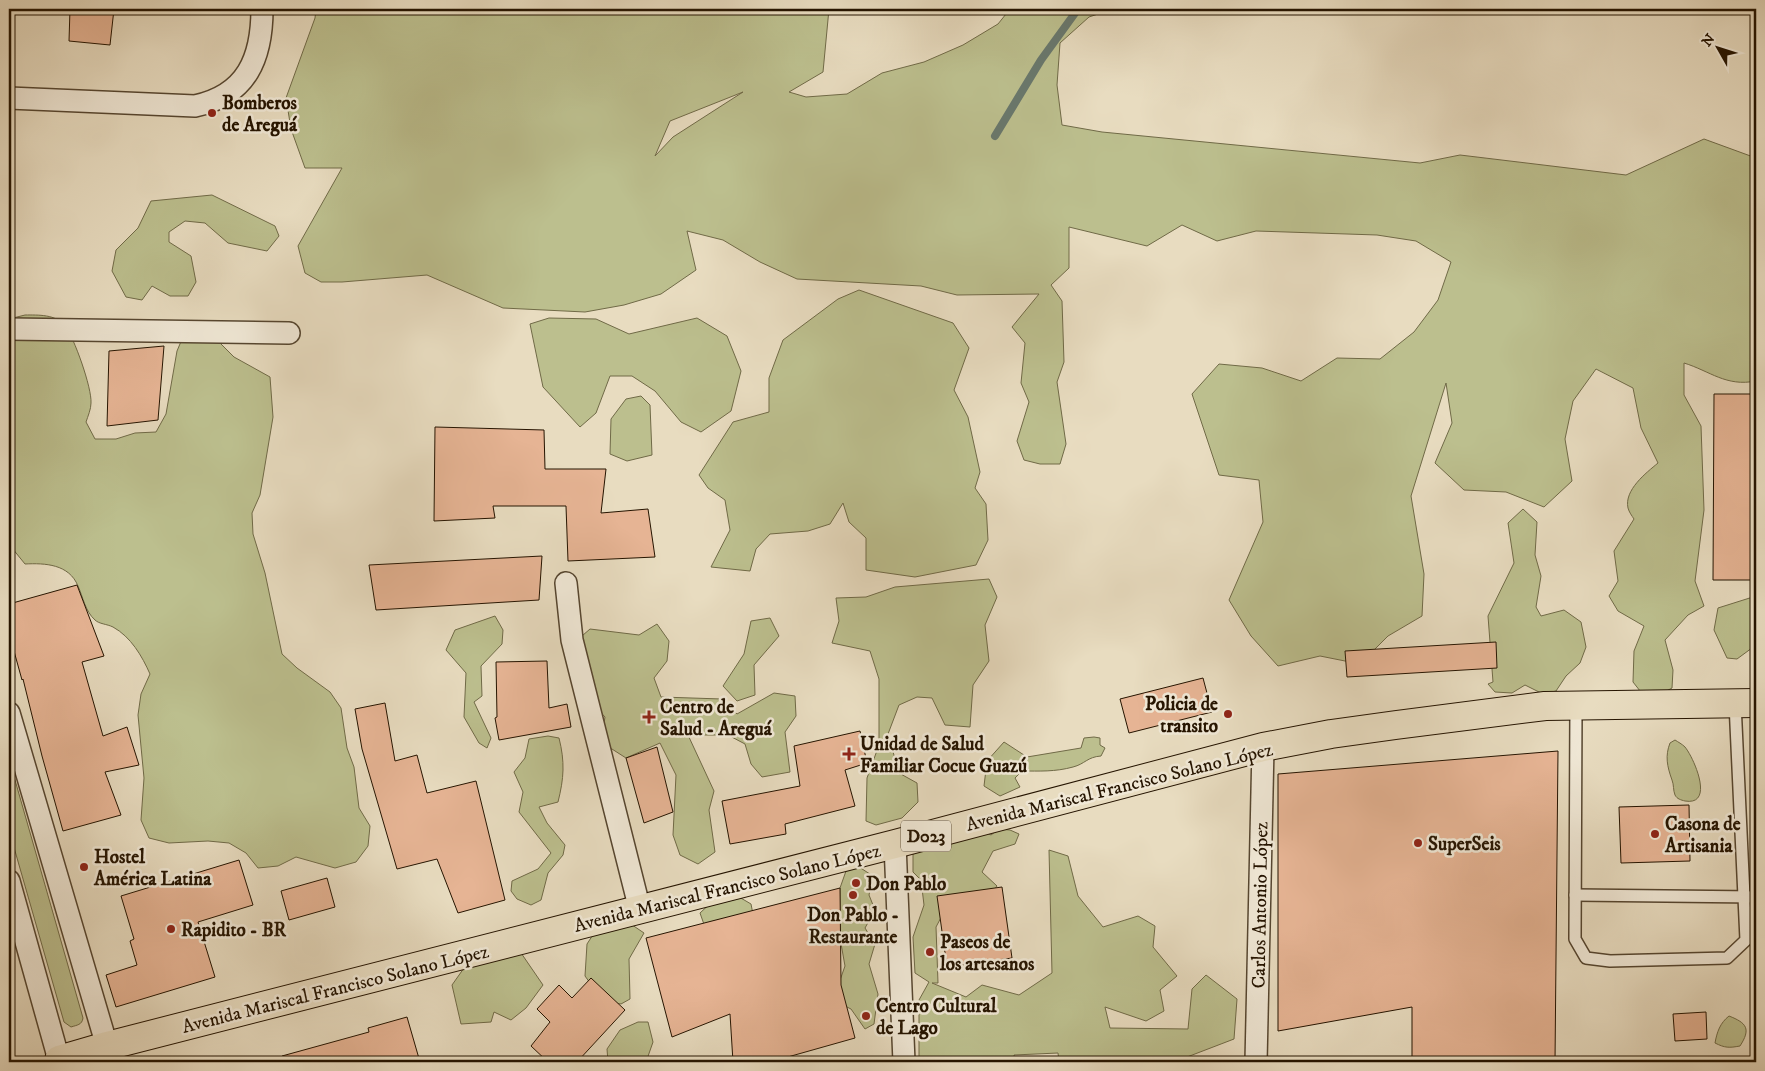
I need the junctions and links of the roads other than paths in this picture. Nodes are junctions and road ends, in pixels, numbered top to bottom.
1 (262, 9) edge
2 (9, 98) edge
3 (9, 329) edge
4 (289, 333) dead end
5 (566, 583) dead end
6 (1746, 703) edge
7 (1576, 705) junction
8 (9, 713) edge
9 (1263, 747) junction
10 (895, 844) junction
11 (9, 881) edge
12 (1575, 896) junction
13 (1751, 897) edge
14 (640, 910) junction
15 (109, 1054) edge
16 (59, 1061) edge
17 (904, 1062) edge
18 (1256, 1062) edge

1 - 2 street
3 - 4 street
5 - 14 street
6 - 7 main road, Avenida Mariscal Francisco Solano López / D023
6 - 13 lane
7 - 9 main road, Avenida Mariscal Francisco Solano López / D023
7 - 12 lane
8 - 15 street
9 - 10 main road, Avenida Mariscal Francisco Solano López / D023
9 - 18 street, Carlos Antonio López
10 - 14 main road, Avenida Mariscal Francisco Solano López / D023
10 - 17 street
11 - 16 street
12 - 13 lane
12 - 13 lane
14 - 15 main road, Avenida Mariscal Francisco Solano López / D023
15 - 16 main road, Avenida Mariscal Francisco Solano López / D023

